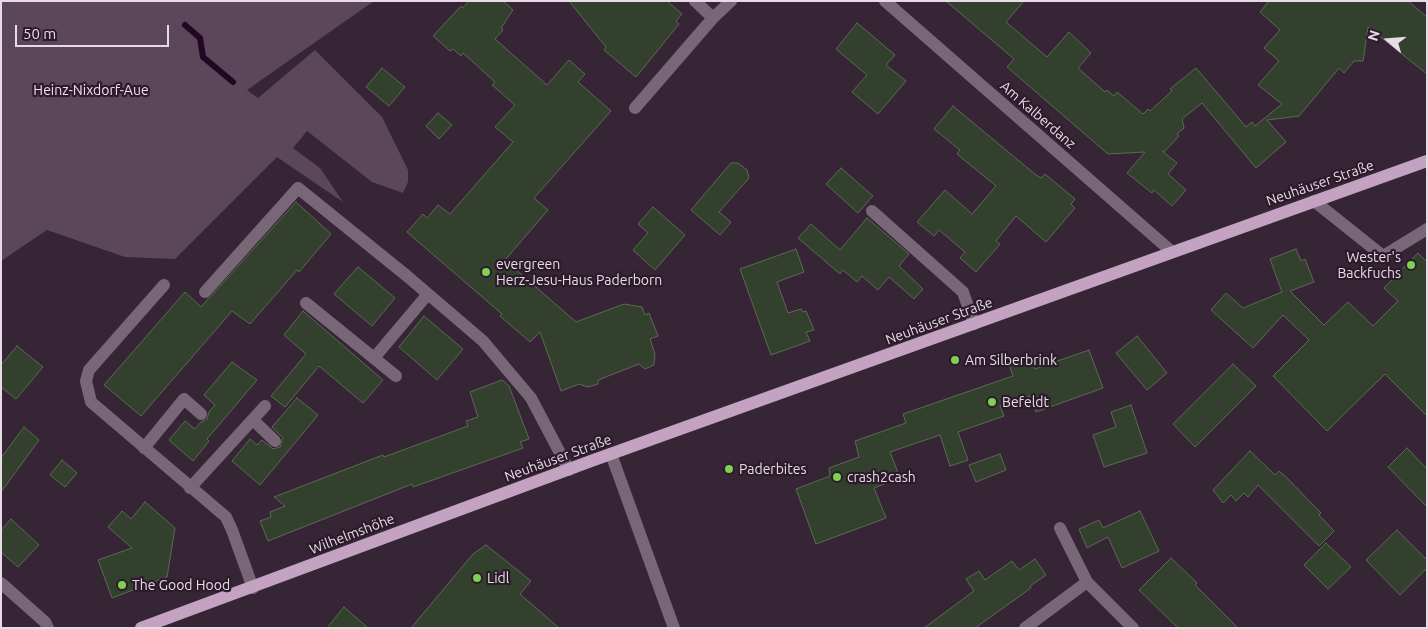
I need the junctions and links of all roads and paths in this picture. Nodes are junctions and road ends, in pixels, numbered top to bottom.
1 (695, 1) edge
2 (731, 1) edge
3 (885, 1) edge
4 (713, 18) junction
5 (635, 108) dead end
6 (1427, 161) edge
7 (1314, 200) junction
8 (872, 211) dead end
9 (1427, 229) edge
10 (1171, 251) junction
11 (164, 285) dead end
12 (205, 292) dead end
13 (428, 294) junction
14 (306, 303) dead end
15 (974, 324) junction
16 (374, 358) junction
17 (396, 376) dead end
18 (265, 406) dead end
19 (201, 414) dead end
20 (253, 420) junction
21 (275, 441) dead end
22 (144, 448) junction
23 (611, 454) junction
24 (569, 470) junction
25 (190, 488) junction
26 (462, 509) joint
27 (1060, 528) dead end
28 (1087, 582) junction
29 (1, 584) edge
30 (252, 588) junction
31 (48, 628) edge
32 (141, 628) edge
33 (674, 628) edge
34 (1025, 628) edge
35 (1133, 628) edge

1 - 4 street
2 - 4 street
3 - 10 street, Am Kalberdanz
4 - 5 street
6 - 7 main road, Neuhäuser Straße
7 - 9 street
7 - 10 main road, Neuhäuser Straße
8 - 15 street
10 - 15 main road, Neuhäuser Straße
11 - 22 street
12 - 13 street
13 - 16 street
13 - 24 street
14 - 16 street
15 - 23 main road, Neuhäuser Straße
16 - 17 street
18 - 20 street
19 - 22 street
20 - 21 street
20 - 25 street
22 - 25 street
23 - 24 main road, Neuhäuser Straße
23 - 33 street
24 - 26 main road, Neuhäuser Straße
25 - 30 street
26 - 30 main road, Wilhelmshöhe
27 - 28 street
28 - 34 street
28 - 35 street
29 - 31 street
30 - 32 main road, Wilhelmshöhe

